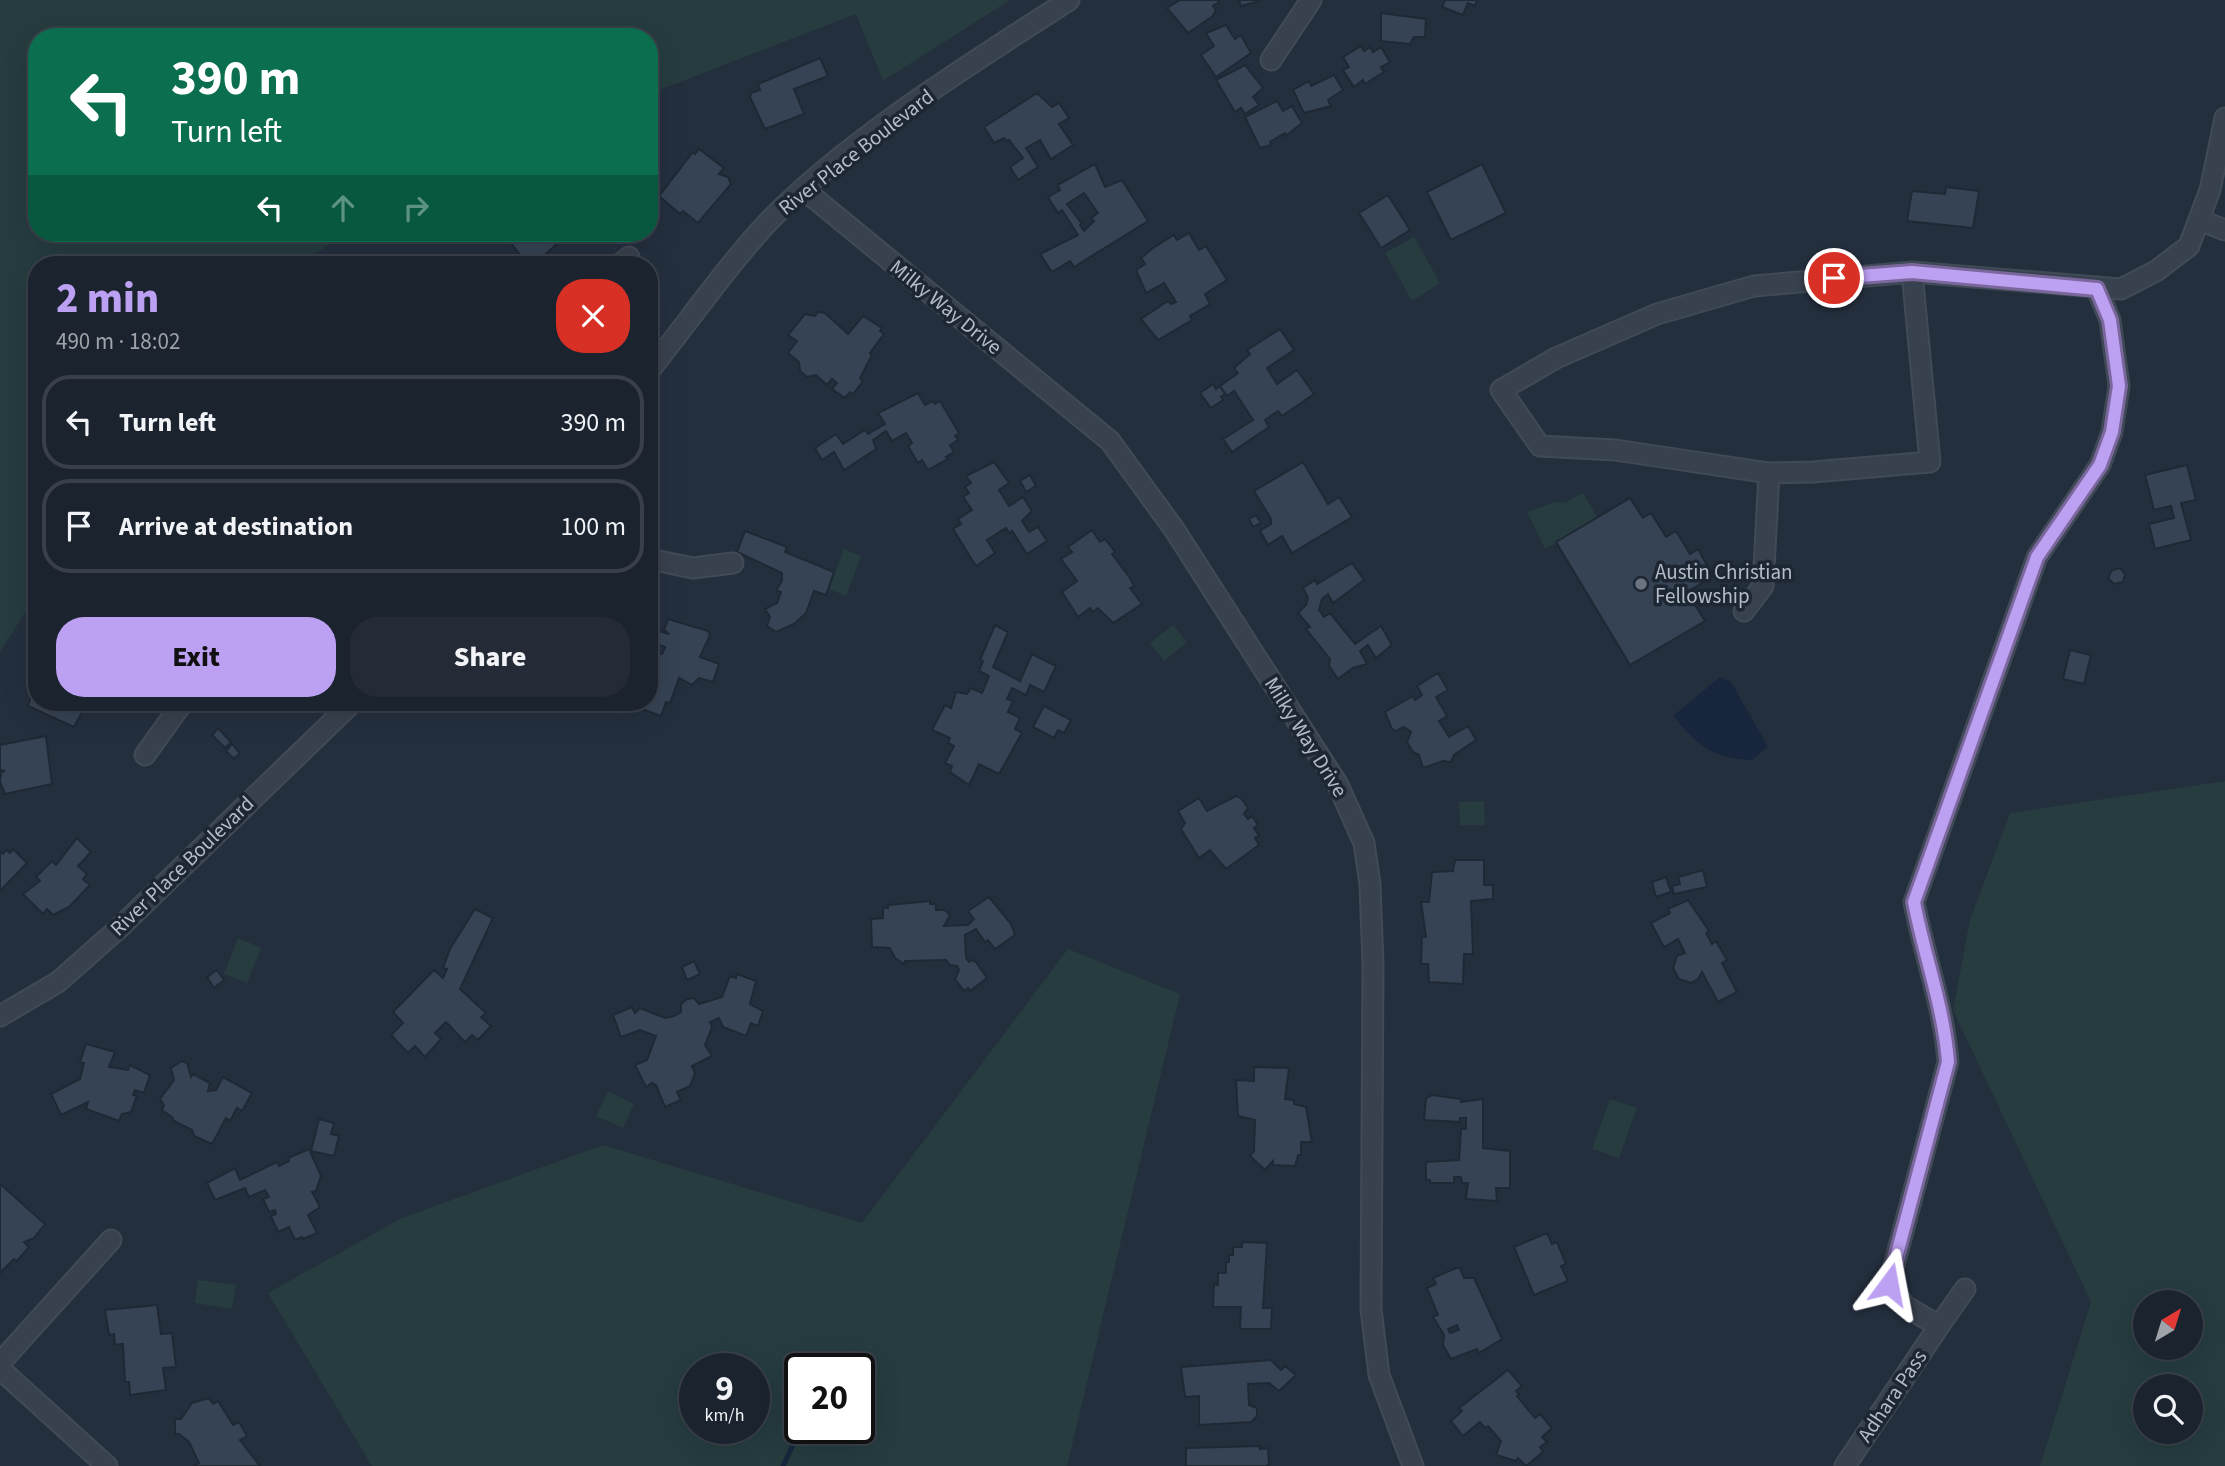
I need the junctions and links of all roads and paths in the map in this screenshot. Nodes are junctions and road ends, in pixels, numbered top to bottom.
1 (1069, 0) edge
2 (1311, 0) edge
3 (1271, 60) dead end
4 (2225, 118) edge
5 (803, 189) junction
6 (2199, 220) junction
7 (2225, 230) edge
8 (1912, 272) junction
9 (2097, 289) junction
10 (658, 360) edge
11 (1769, 473) junction
12 (658, 561) edge
13 (733, 563) dead end
14 (1744, 611) dead end
15 (177, 711) edge
16 (344, 711) edge
17 (145, 755) dead end
18 (0, 1016) edge
19 (111, 1240) dead end
20 (1965, 1289) dead end
21 (1939, 1326) junction
22 (0, 1363) edge
23 (0, 1369) edge
24 (107, 1466) edge
25 (1413, 1466) edge
26 (1845, 1466) edge

1 - 5 street, River Place Boulevard
2 - 3 street
4 - 6 street
5 - 10 street, River Place Boulevard
5 - 25 street, Milky Way Drive
6 - 7 street
6 - 9 street
8 - 9 street
8 - 11 street
8 - 11 street
9 - 21 street
11 - 14 street
12 - 13 street
15 - 17 street
16 - 18 street, River Place Boulevard
19 - 22 street
20 - 21 street, Adhara Pass
21 - 26 street, Adhara Pass
23 - 24 street

